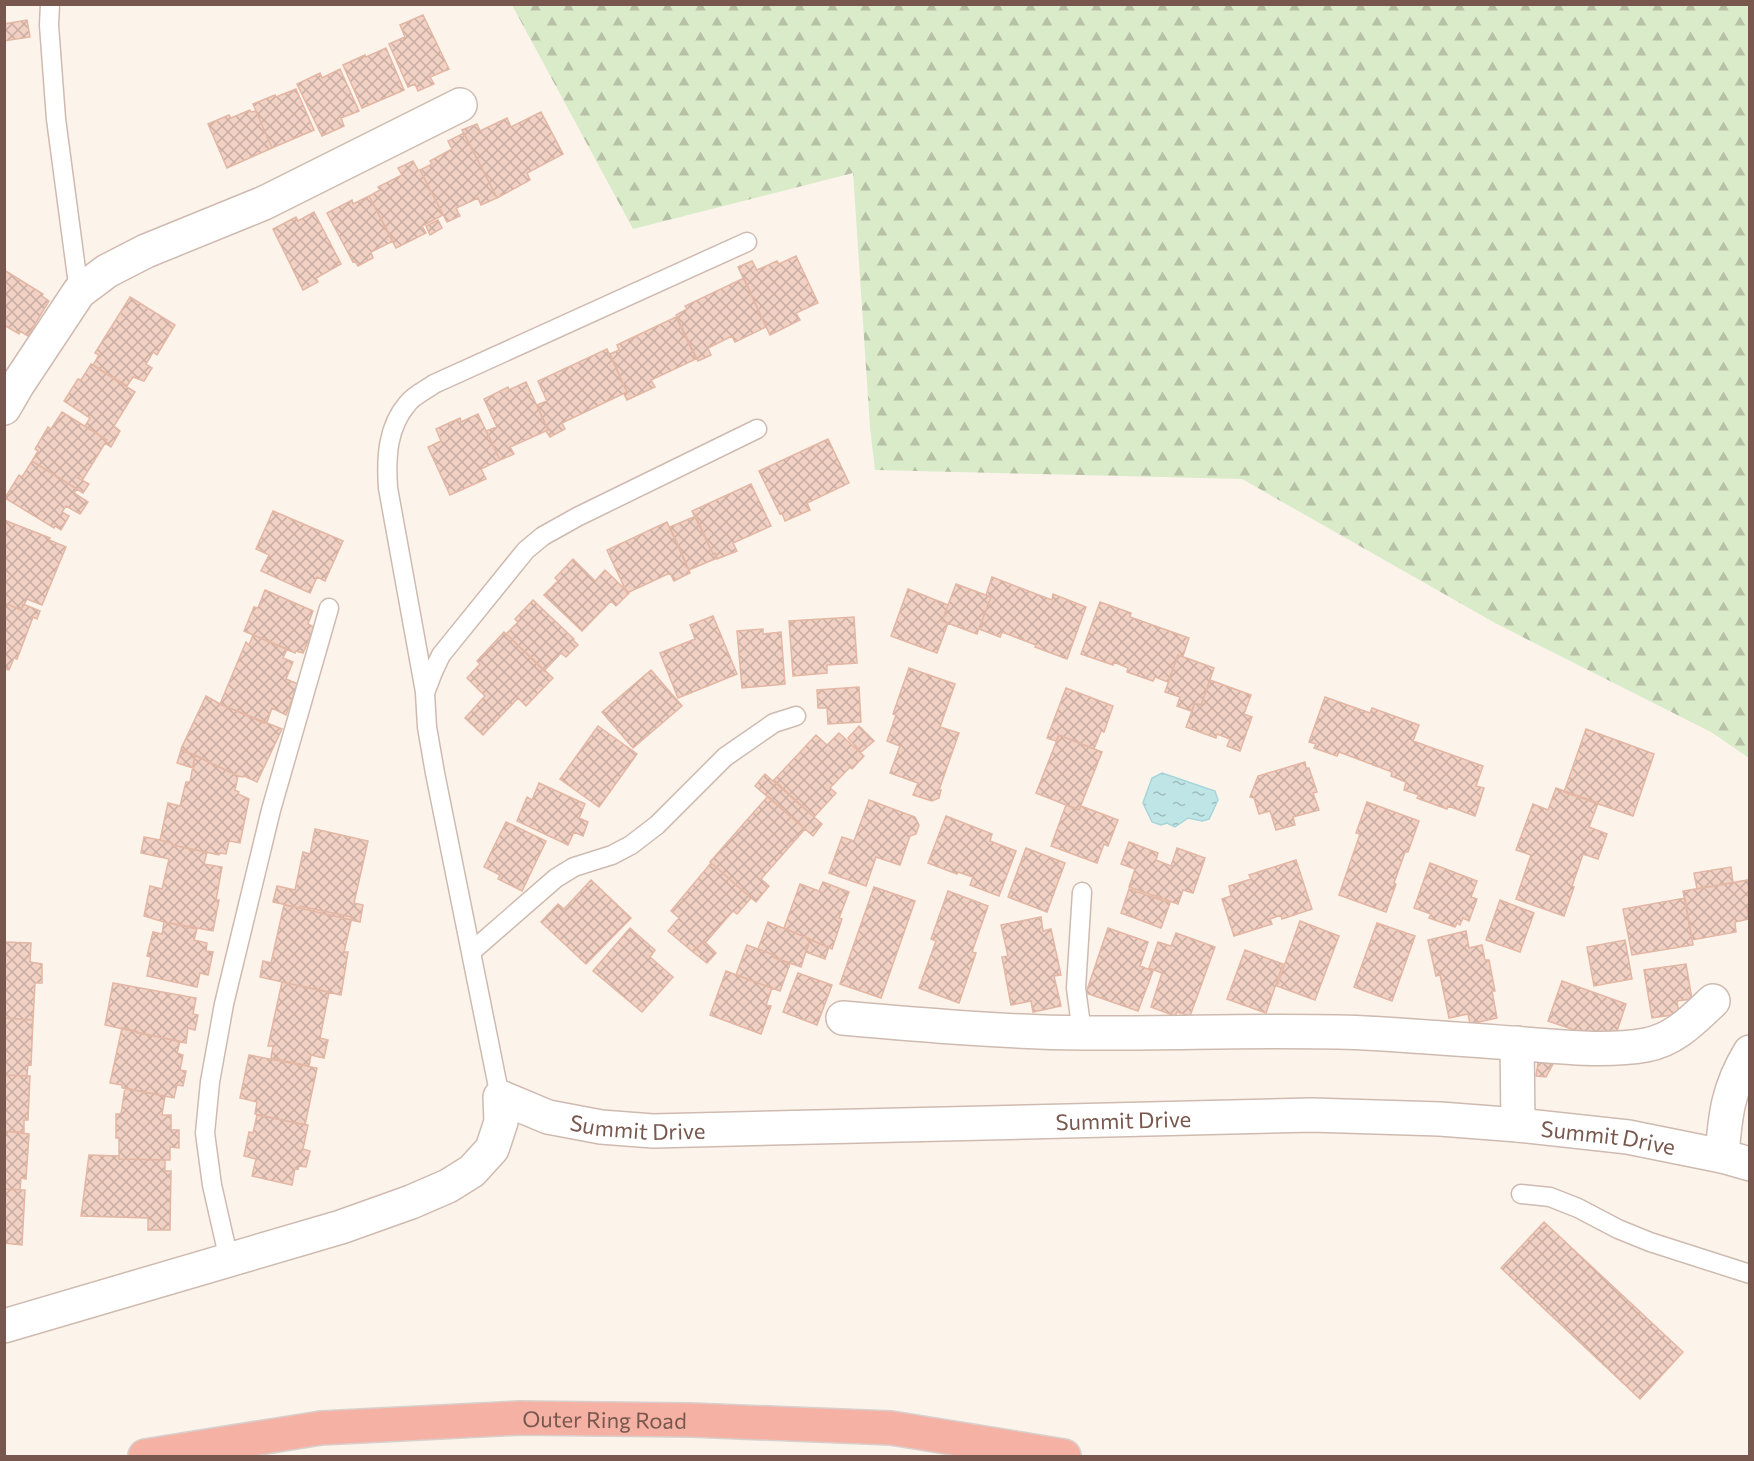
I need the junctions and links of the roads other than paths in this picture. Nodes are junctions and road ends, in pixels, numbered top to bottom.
1 (50, 4) edge
2 (460, 105) dead end
3 (747, 242) dead end
4 (79, 292) junction
5 (4, 408) edge
6 (757, 429) dead end
7 (329, 608) dead end
8 (425, 693) junction
9 (796, 716) dead end
10 (1082, 892) dead end
11 (471, 951) junction
12 (1713, 1001) dead end
13 (843, 1018) dead end
14 (1082, 1033) junction
15 (1517, 1044) junction
16 (1749, 1052) edge
17 (500, 1097) junction
18 (1518, 1125) junction
19 (1736, 1160) edge
20 (1521, 1194) dead end
21 (230, 1260) junction
22 (1749, 1274) edge
23 (4, 1326) edge
24 (145, 1456) edge
25 (1064, 1456) edge

1 - 4 lane
2 - 4 street
3 - 8 lane
4 - 5 street
6 - 8 lane
7 - 21 lane
8 - 11 lane
9 - 11 lane
10 - 14 lane
11 - 17 lane
12 - 15 street
13 - 14 street
14 - 15 street
15 - 18 street
16 - 19 street
17 - 18 street, Summit Drive
17 - 21 street
18 - 19 street, Summit Drive
20 - 22 lane
21 - 23 street
24 - 25 highway, Outer Ring Road

